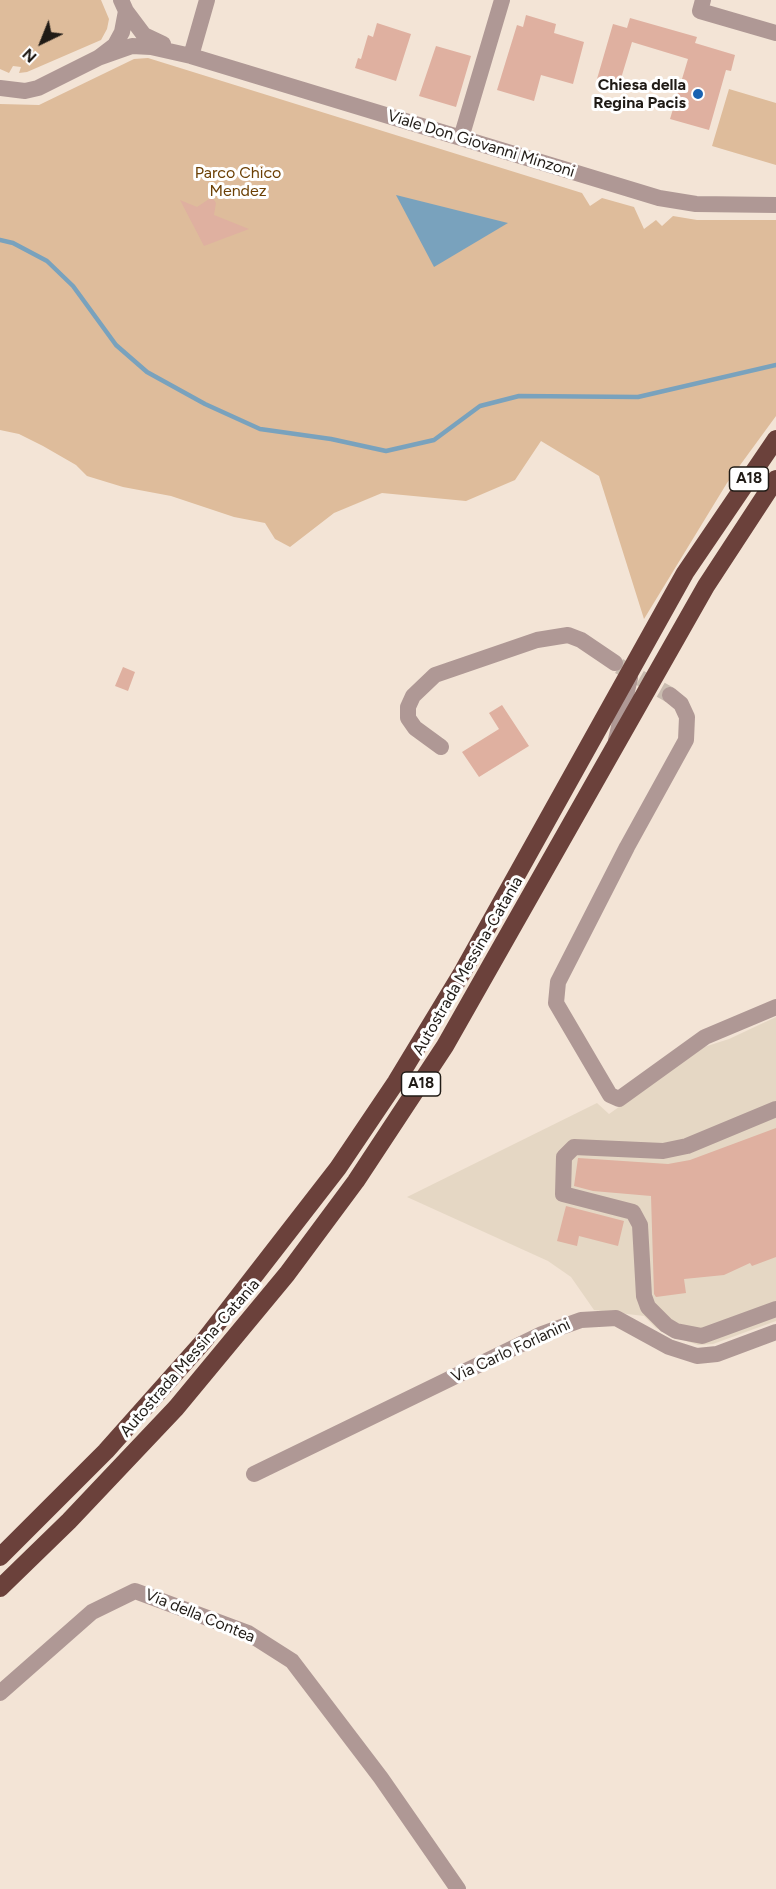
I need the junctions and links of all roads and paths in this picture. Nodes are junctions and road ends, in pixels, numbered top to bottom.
1 (207, 0) edge
2 (502, 0) edge
3 (703, 0) edge
4 (123, 6) edge
5 (776, 33) edge
6 (191, 56) junction
7 (98, 58) junction
8 (0, 88) edge
9 (461, 138) junction
10 (776, 205) edge
11 (776, 439) edge
12 (776, 479) edge
13 (624, 666) junction
14 (652, 680) junction
15 (670, 695) tunnel mouth
16 (623, 708) junction
17 (594, 737) junction
18 (441, 747) dead end
19 (614, 748) junction
20 (776, 1007) edge
21 (776, 1109) edge
22 (776, 1309) edge
23 (776, 1332) edge
24 (254, 1474) dead end
25 (0, 1557) edge
26 (0, 1588) edge
27 (0, 1693) edge
28 (458, 1889) edge

1 - 6 street
2 - 9 street
3 - 5 street
4 - 6 street
4 - 7 street
6 - 7 street
6 - 9 street, Viale Don Giovanni Minzoni
7 - 8 street
9 - 10 street, Viale Don Giovanni Minzoni
11 - 13 highway, Autostrada Messina-Catania / A18
12 - 14 highway, Autostrada Messina-Catania / A18
13 - 16 street
13 - 17 highway, Autostrada Messina-Catania / A18
13 - 18 street
14 - 16 street
14 - 19 highway, Autostrada Messina-Catania / A18
15 - 20 street
16 - 17 street
16 - 19 street
17 - 25 highway, Autostrada Messina-Catania / A18
19 - 26 highway, Autostrada Messina-Catania / A18
21 - 22 street
23 - 24 street, Via Carlo Forlanini
27 - 28 street, Via della Contea

